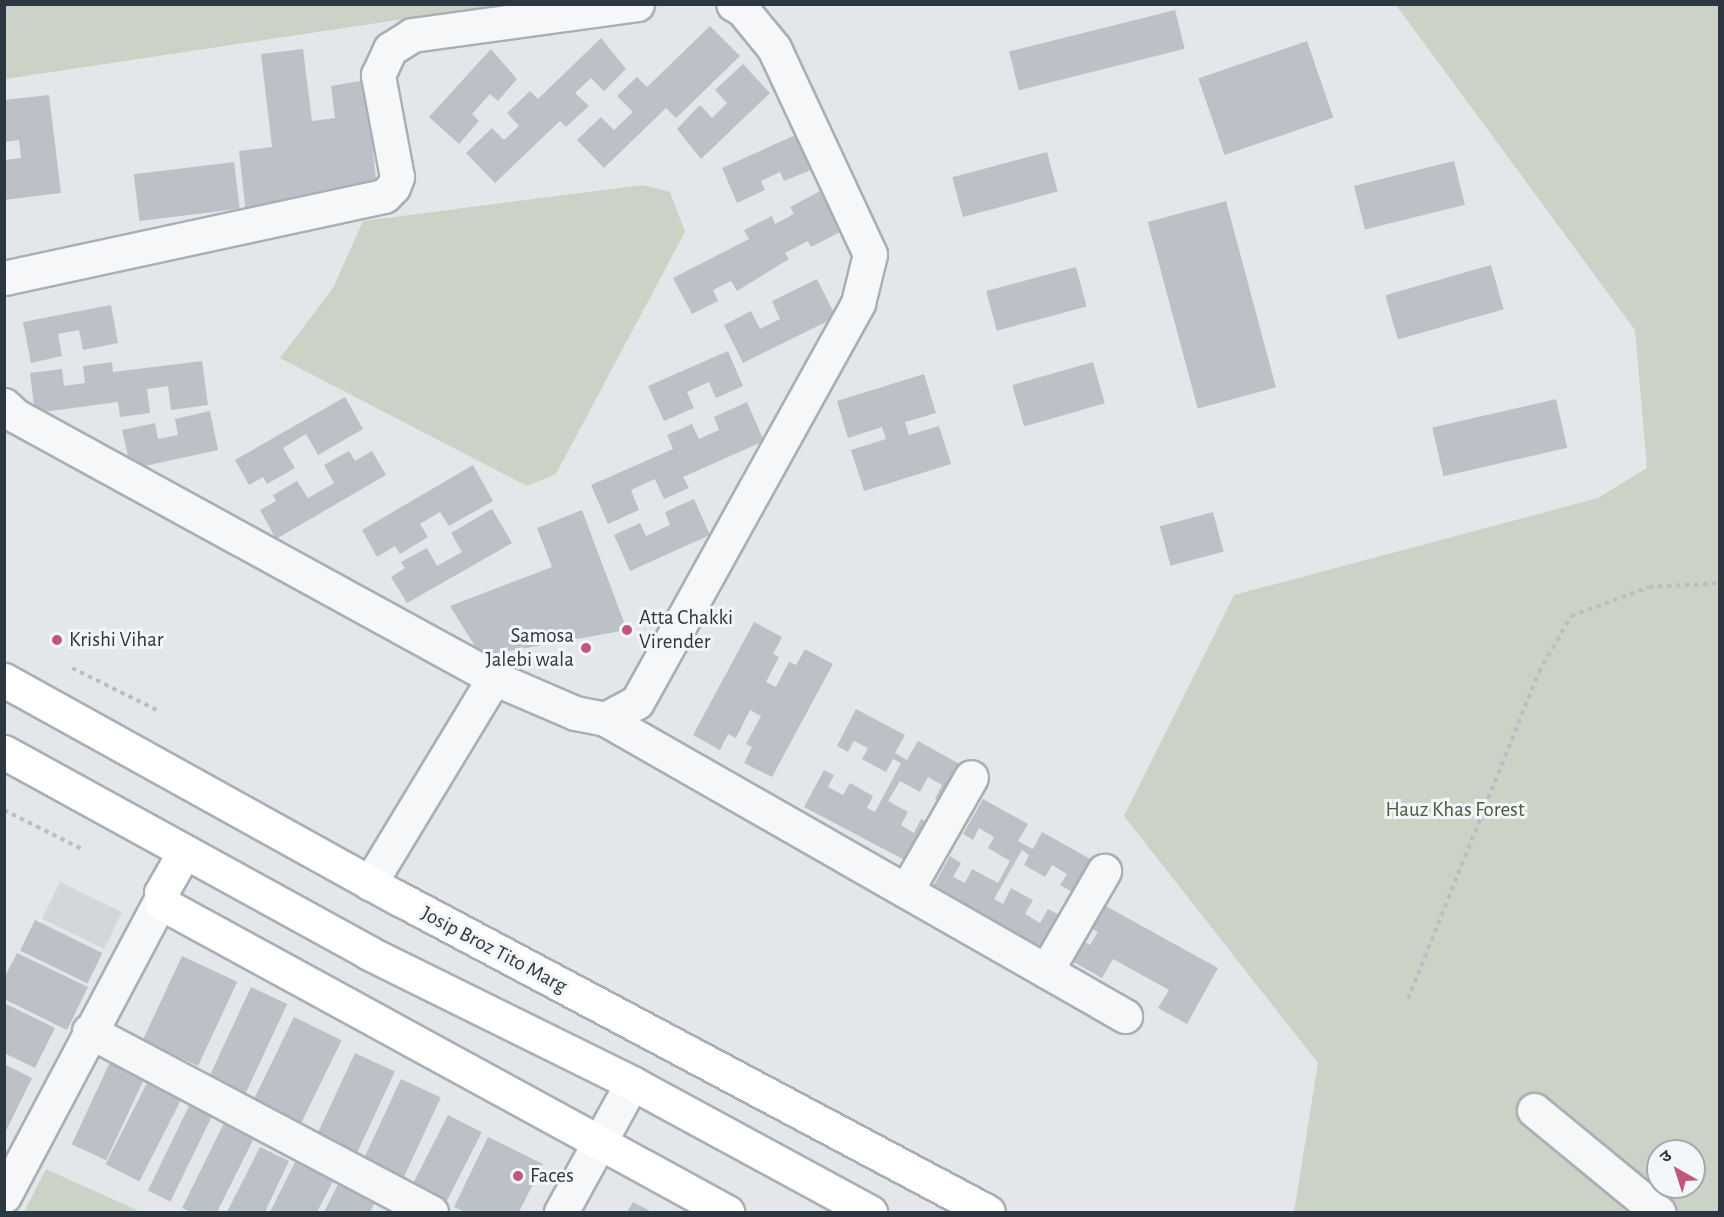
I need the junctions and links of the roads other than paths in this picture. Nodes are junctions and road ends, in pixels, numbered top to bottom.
1 (637, 4) edge
2 (733, 4) edge
3 (4, 278) edge
4 (4, 405) edge
5 (494, 678) junction
6 (4, 680) edge
7 (605, 719) junction
8 (4, 752) edge
9 (971, 777) dead end
10 (183, 854) junction
11 (1104, 871) dead end
12 (370, 883) junction
13 (906, 891) junction
14 (160, 902) junction
15 (1046, 971) junction
16 (1125, 1016) dead end
17 (89, 1031) junction
18 (632, 1083) junction
19 (1534, 1110) dead end
20 (598, 1142) junction
21 (4, 1196) edge
22 (431, 1212) edge
23 (561, 1212) edge
24 (727, 1212) edge
25 (870, 1212) edge
26 (988, 1212) edge
27 (1658, 1212) edge

1 - 3 street
2 - 7 street
4 - 5 street
5 - 7 street
5 - 12 street
6 - 12 main road, Josip Broz Tito Marg
7 - 13 street
8 - 10 main road
9 - 13 street
10 - 14 main road
10 - 18 main road
11 - 15 street
12 - 26 main road, Josip Broz Tito Marg
13 - 15 street
14 - 17 street
14 - 20 main road
15 - 16 street
17 - 21 street
17 - 22 street
18 - 20 street
18 - 25 main road
19 - 27 street
20 - 23 street
20 - 24 main road

